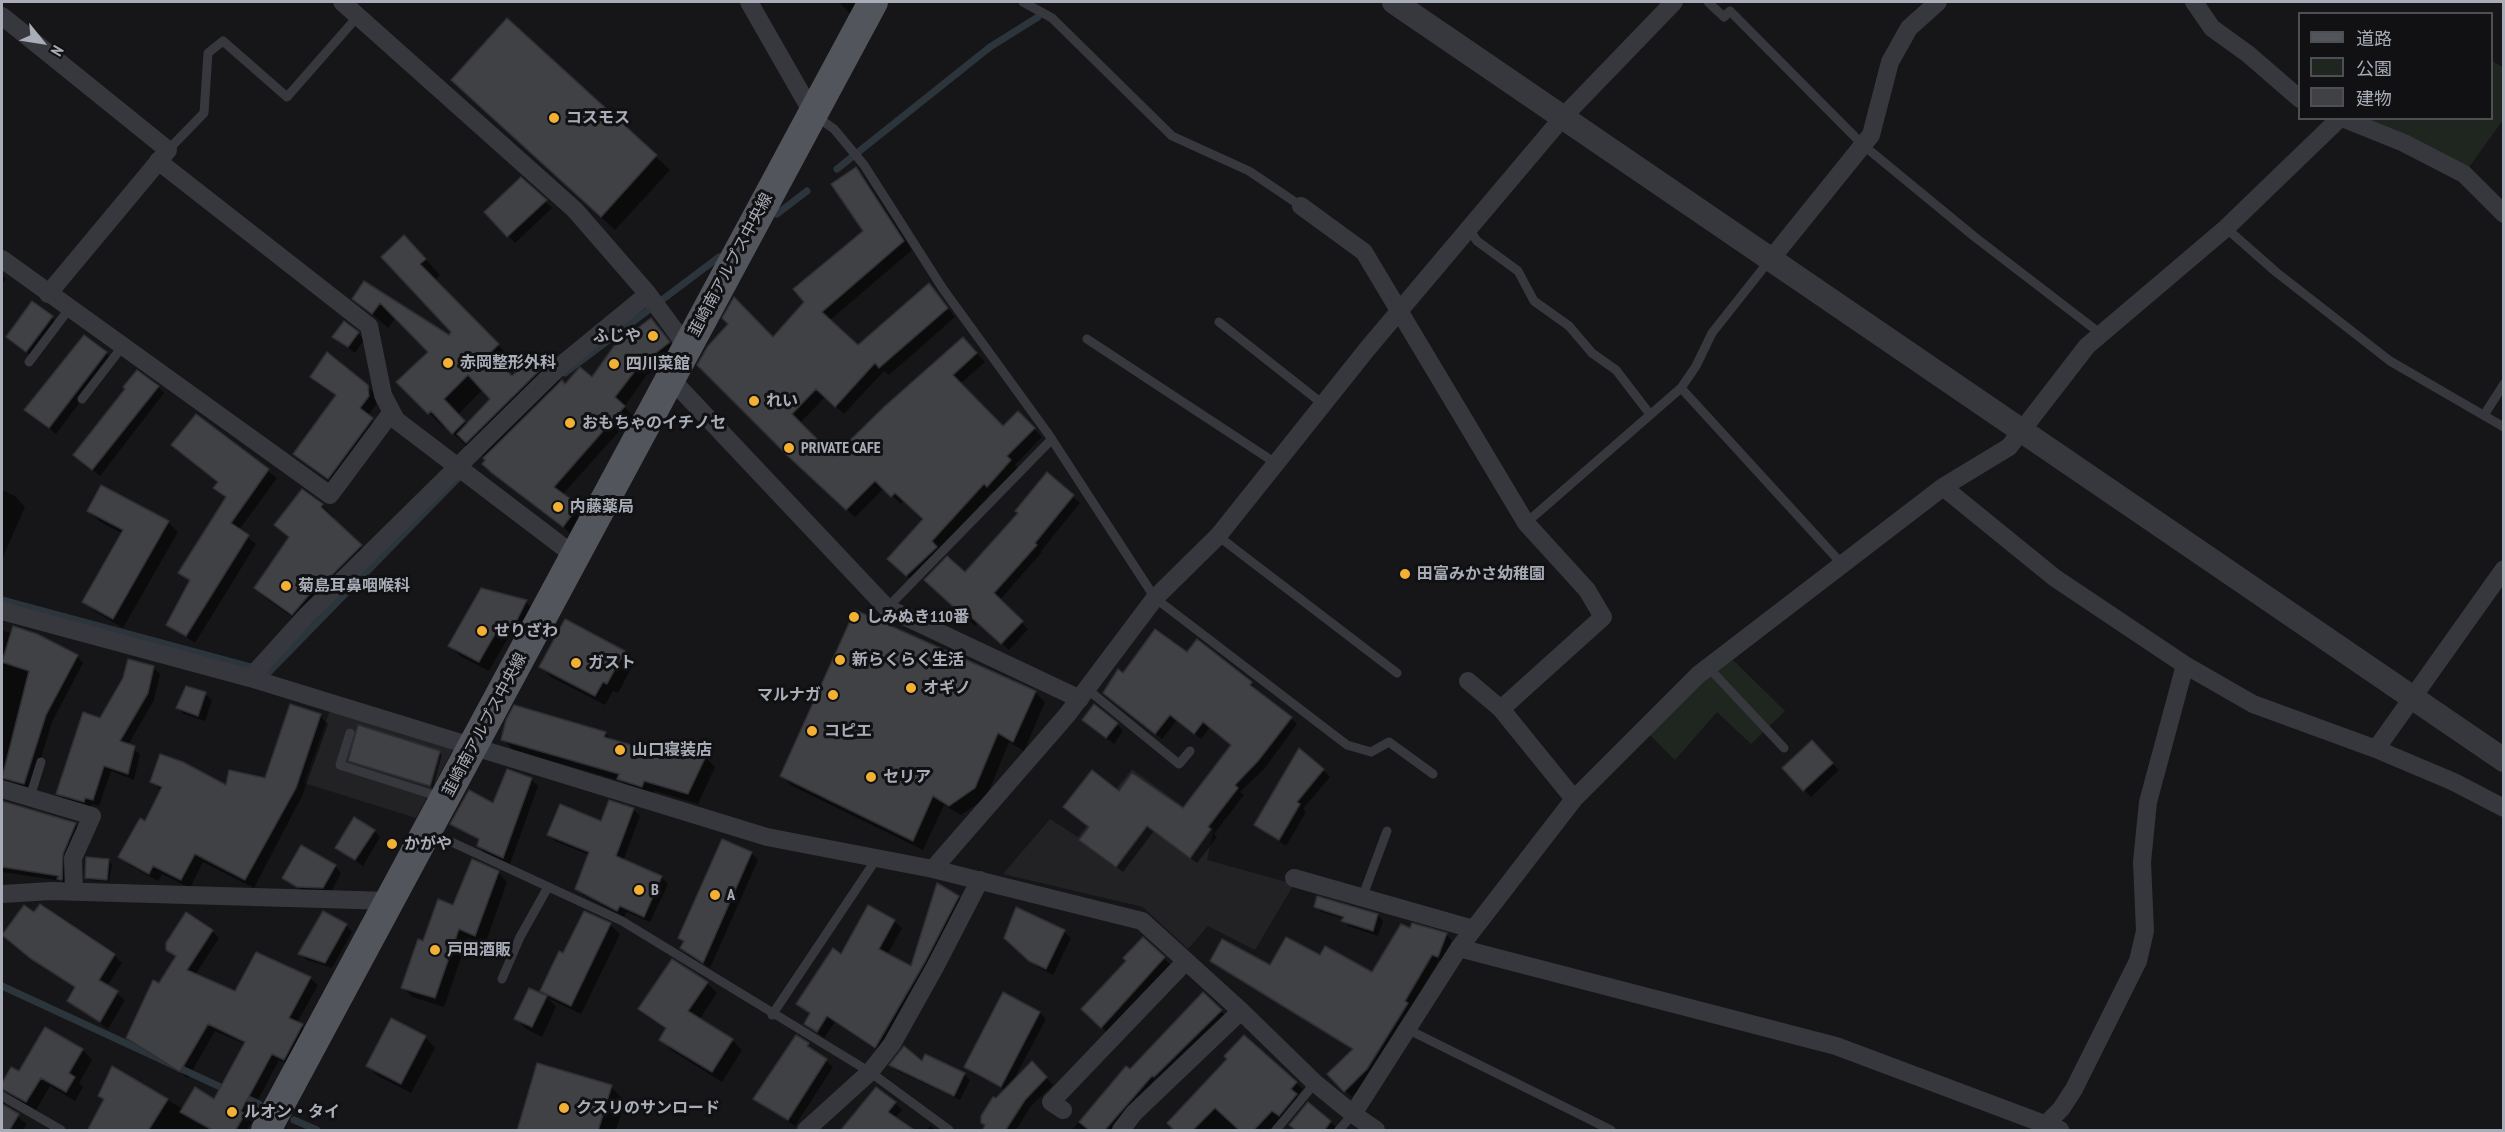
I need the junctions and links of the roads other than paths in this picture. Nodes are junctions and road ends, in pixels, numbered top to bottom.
1 (342, 2) edge
2 (749, 2) edge
3 (873, 2) edge
4 (1023, 2) edge
5 (1394, 2) edge
6 (1674, 2) edge
7 (1708, 2) edge
8 (1938, 2) edge
9 (2194, 2) edge
10 (2, 16) edge
11 (358, 16) junction
12 (2298, 97) edge
13 (813, 114) junction
14 (1563, 117) junction
15 (2339, 120) edge
16 (2346, 120) edge
17 (1863, 145) junction
18 (163, 156) junction
19 (1301, 206) joint
20 (2504, 214) edge
21 (2226, 228) junction
22 (1469, 229) junction
23 (2, 259) edge
24 (1771, 259) junction
25 (48, 294) junction
26 (653, 301) junction
27 (69, 309) junction
28 (1399, 311) junction
29 (1219, 322) dead end
30 (2101, 334) junction
31 (1087, 339) dead end
32 (122, 347) junction
33 (687, 347) junction
34 (29, 362) dead end
35 (671, 379) junction
36 (2504, 384) edge
37 (1681, 388) junction
38 (82, 399) dead end
39 (1324, 405) junction
40 (391, 413) junction
41 (1648, 413) junction
42 (2484, 415) junction
43 (2504, 427) edge
44 (2021, 431) junction
45 (1052, 440) junction
46 (1277, 464) junction
47 (464, 471) junction
48 (1943, 487) junction
49 (1526, 523) junction
50 (1218, 536) junction
51 (575, 556) junction
52 (1842, 564) junction
53 (2504, 569) edge
54 (1155, 598) junction
55 (887, 608) junction
56 (2, 611) edge
57 (2185, 665) junction
58 (1708, 667) junction
59 (255, 673) junction
60 (1397, 673) dead end
61 (1468, 681) dead end
62 (1084, 694) junction
63 (2414, 697) junction
64 (1501, 709) junction
65 (350, 733) dead end
66 (475, 747) junction
67 (1784, 748) dead end
68 (2376, 749) junction
69 (1190, 751) dead end
70 (2504, 760) edge
71 (41, 762) dead end
72 (1433, 774) dead end
73 (2, 789) edge
74 (30, 797) junction
75 (446, 799) junction
76 (1574, 799) junction
77 (2504, 808) edge
78 (428, 831) junction
79 (1387, 831) dead end
80 (877, 858) junction
81 (933, 869) junction
82 (1294, 878) dead end
83 (980, 880) junction
84 (548, 887) junction
85 (74, 892) junction
86 (2, 894) edge
87 (1362, 898) junction
88 (390, 901) junction
89 (1473, 929) junction
90 (1459, 948) junction
91 (1186, 962) junction
92 (502, 979) dead end
93 (1242, 1011) junction
94 (772, 1015) junction
95 (1406, 1029) junction
96 (870, 1072) junction
97 (1315, 1083) junction
98 (2, 1096) edge
99 (1063, 1110) dead end
100 (1353, 1114) junction
101 (812, 1128) edge
102 (273, 1129) edge
103 (2048, 1129) edge
104 (61, 1131) edge
105 (949, 1131) edge
106 (1121, 1131) edge
107 (1276, 1131) edge
108 (1339, 1131) edge
109 (1376, 1131) edge
110 (1611, 1131) edge

1 - 11 street
2 - 13 street
3 - 13 main road, 韮崎南アルプス中央線
4 - 19 lane
5 - 14 street
6 - 14 street
7 - 17 lane
8 - 17 street
9 - 12 street
10 - 18 street
11 - 18 lane
11 - 26 street
13 - 33 main road, 韮崎南アルプス中央線
13 - 45 lane
14 - 22 street
14 - 24 street
15 - 21 street
16 - 20 street
17 - 24 street
17 - 30 lane
18 - 25 street
18 - 40 street
19 - 28 street
21 - 30 street
21 - 42 lane
22 - 28 street
22 - 41 lane
23 - 25 street
24 - 37 lane
24 - 44 street
25 - 27 street
26 - 33 street
26 - 47 street
27 - 32 street
27 - 34 lane
28 - 39 street
28 - 49 street
29 - 39 lane
30 - 44 street
31 - 46 lane
32 - 38 lane
32 - 40 street
33 - 35 main road, 韮崎南アルプス中央線
35 - 51 main road, 韮崎南アルプス中央線
35 - 55 street
36 - 42 lane
37 - 41 lane
37 - 52 lane
39 - 46 street
40 - 47 street
41 - 49 lane
42 - 43 lane
44 - 48 street
44 - 63 street
45 - 54 lane
45 - 55 lane
46 - 50 street
47 - 51 street
47 - 59 street
48 - 52 street
48 - 57 street
49 - 64 street
50 - 54 street
50 - 60 lane
51 - 66 main road, 韮崎南アルプス中央線
52 - 58 street
53 - 63 street
54 - 62 street
54 - 72 lane
55 - 62 street
56 - 59 street
57 - 68 street
57 - 103 street
58 - 67 lane
58 - 76 street
59 - 66 street
61 - 64 street
62 - 69 lane
62 - 81 street
63 - 68 street
63 - 70 street
64 - 76 street
65 - 75 lane
66 - 75 main road, 韮崎南アルプス中央線
66 - 80 street
68 - 77 street
71 - 74 lane
73 - 74 street
74 - 85 street
75 - 78 main road, 韮崎南アルプス中央線
76 - 89 street
78 - 84 lane
78 - 88 main road, 韮崎南アルプス中央線
79 - 87 lane
80 - 81 street
80 - 94 lane
81 - 83 street
82 - 87 street
83 - 91 street
83 - 96 street
84 - 92 lane
84 - 94 lane
85 - 86 street
85 - 88 street
87 - 89 street
88 - 102 main road, 韮崎南アルプス中央線
89 - 90 street
90 - 95 street
90 - 103 street
91 - 93 street
91 - 99 street
93 - 97 street
93 - 106 street
94 - 96 lane
95 - 100 street
95 - 110 lane
96 - 101 street
96 - 105 lane
97 - 100 street
97 - 107 lane
98 - 104 lane
100 - 108 lane
100 - 109 street

